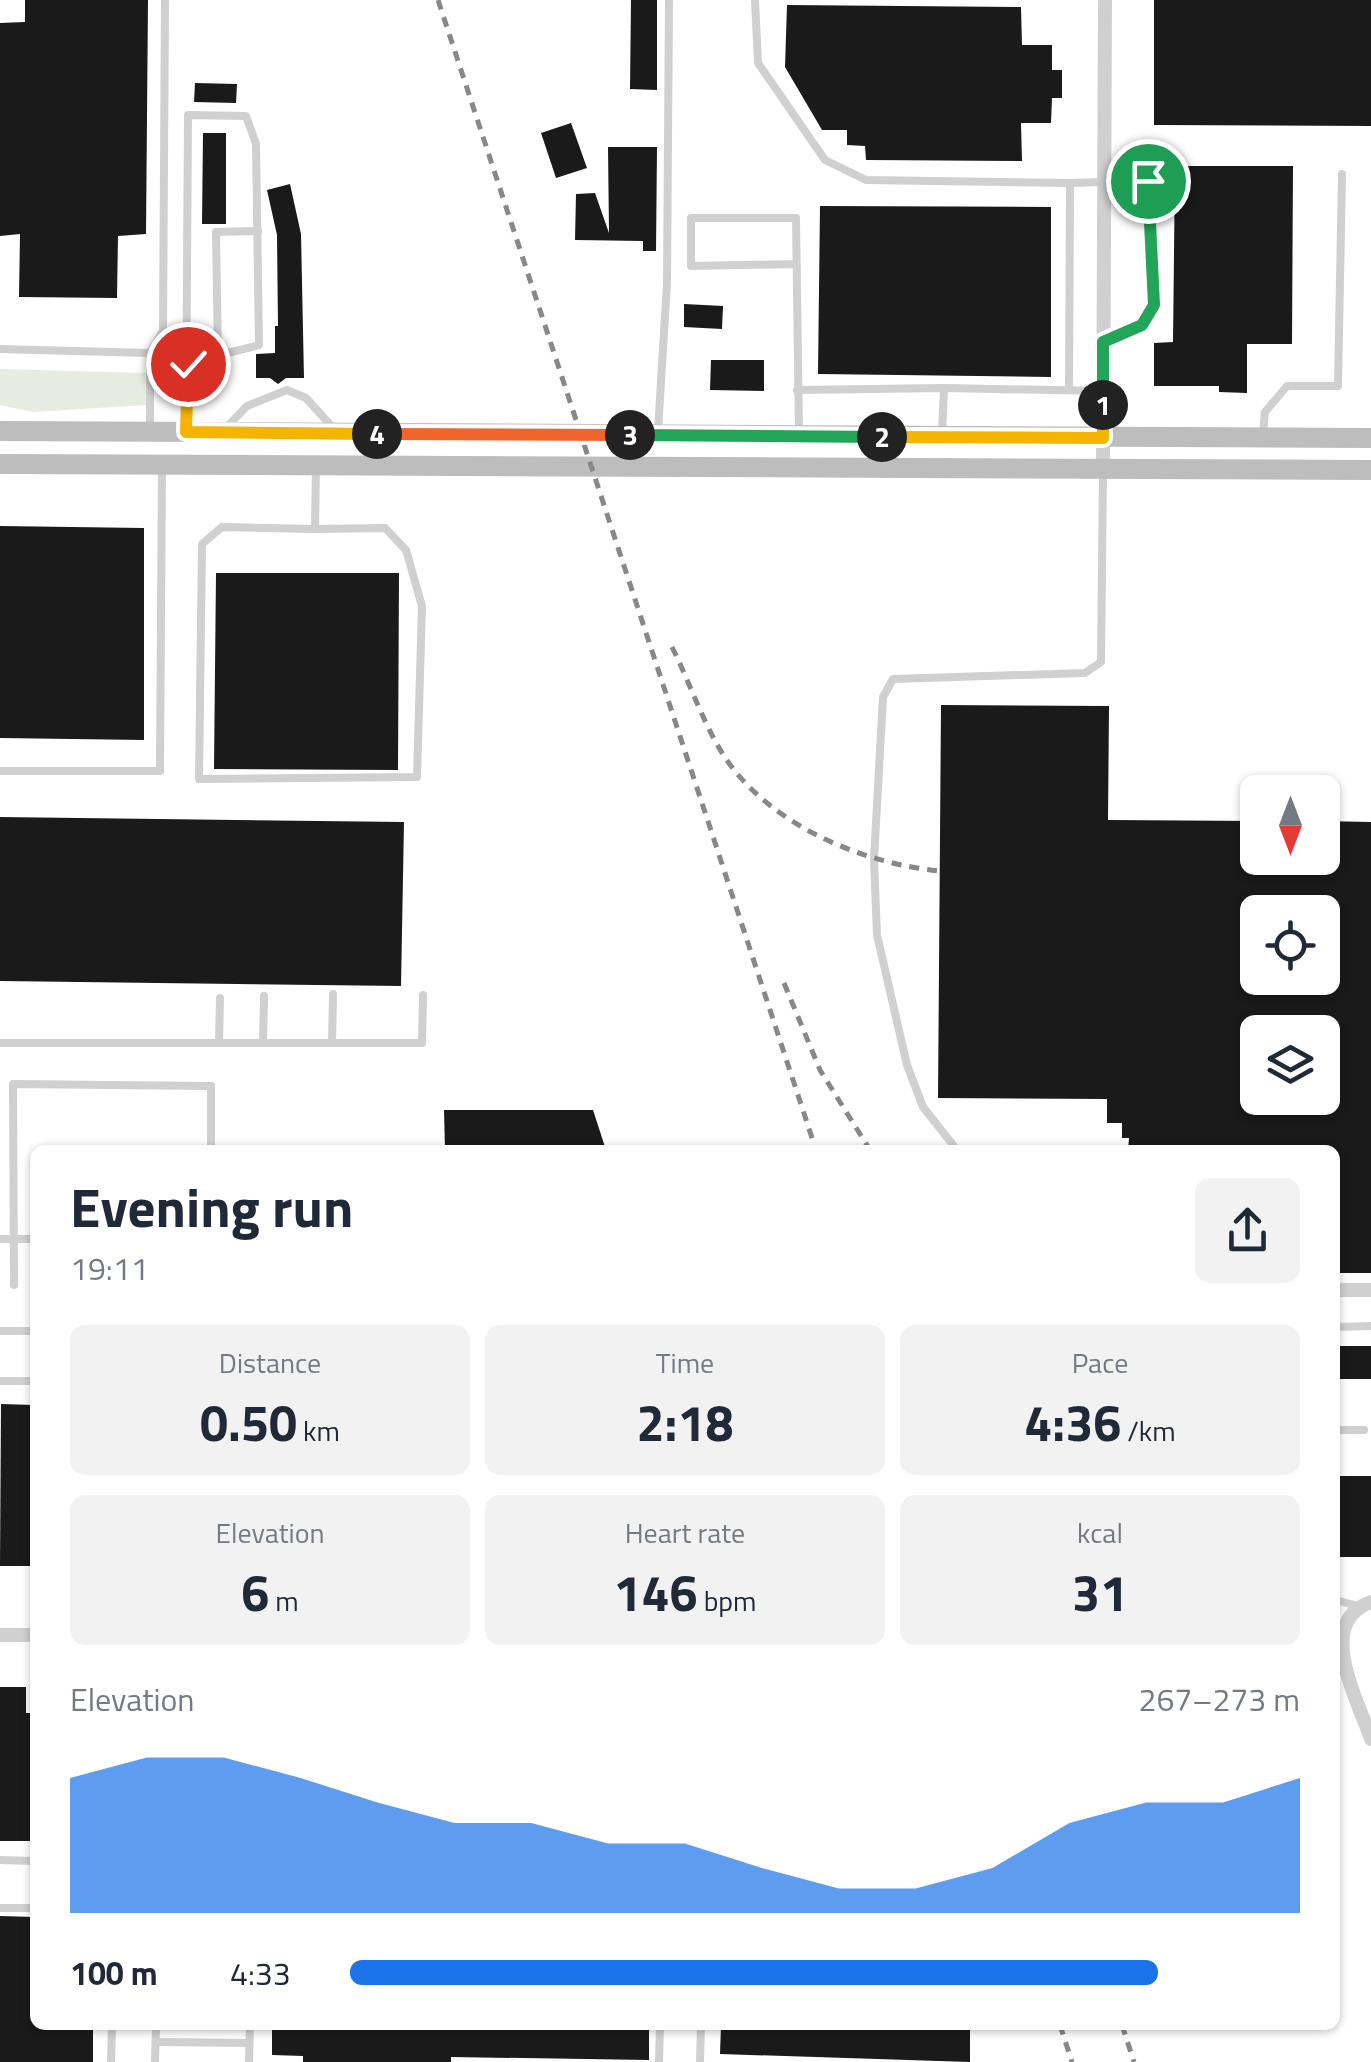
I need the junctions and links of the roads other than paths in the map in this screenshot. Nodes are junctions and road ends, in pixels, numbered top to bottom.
1 (164, 0) edge
2 (670, 0) edge
3 (755, 0) edge
4 (1105, 0) edge
5 (1342, 174) dead end
6 (1104, 175) junction
7 (1070, 183) junction
8 (258, 231) junction
9 (796, 264) junction
10 (1103, 342) junction
11 (0, 349) edge
12 (150, 353) junction
13 (218, 356) junction
14 (188, 364) junction
15 (944, 388) junction
16 (797, 390) junction
17 (1069, 390) junction
18 (1103, 391) junction
19 (0, 432) edge
20 (150, 432) junction
21 (186, 432) junction
22 (222, 433) junction
23 (336, 433) junction
24 (657, 436) junction
25 (800, 436) junction
26 (942, 438) junction
27 (1103, 438) junction
28 (1263, 438) junction
29 (1371, 438) edge
30 (0, 464) edge
31 (162, 465) junction
32 (316, 466) junction
33 (1103, 468) junction
34 (1371, 470) edge
35 (315, 529) junction
36 (0, 771) edge
37 (333, 994) dead end
38 (423, 995) dead end
39 (264, 996) dead end
40 (220, 998) dead end
41 (0, 1043) edge
42 (219, 1043) junction
43 (262, 1043) junction
44 (332, 1043) junction
45 (211, 1145) edge
46 (953, 1145) edge
47 (0, 1239) edge
48 (14, 1239) junction
49 (30, 1239) edge
50 (14, 1285) dead end
51 (1340, 1290) edge
52 (1371, 1290) edge
53 (1371, 1326) edge
54 (1340, 1327) edge
55 (0, 1331) edge
56 (30, 1331) edge
57 (0, 1380) edge
58 (30, 1381) edge
59 (1340, 1430) edge
60 (1364, 1430) dead end
61 (1340, 1601) edge
62 (1365, 1604) edge
63 (0, 1635) edge
64 (30, 1635) edge
65 (1371, 1739) edge
66 (0, 1860) edge
67 (30, 1861) edge
68 (0, 1908) edge
69 (30, 1908) edge
70 (112, 2030) edge
71 (156, 2030) edge
72 (250, 2030) edge
73 (660, 2030) edge
74 (701, 2030) edge
75 (156, 2042) junction
76 (250, 2043) junction
77 (111, 2062) edge
78 (155, 2062) edge
79 (249, 2062) edge
80 (659, 2062) edge
81 (700, 2062) edge

1 - 12 lane
2 - 24 lane
3 - 7 lane
4 - 6 street
5 - 28 lane
6 - 7 lane
6 - 10 street
6 - 10 lane
7 - 17 lane
8 - 13 lane
8 - 13 lane
8 - 14 lane
9 - 9 lane
9 - 16 lane
10 - 18 street
11 - 12 lane
12 - 20 lane
13 - 14 lane
14 - 21 lane
15 - 16 lane
15 - 17 lane
15 - 26 lane
16 - 25 lane
17 - 18 lane
18 - 27 street
19 - 20 main road
20 - 21 main road
21 - 22 main road
22 - 23 main road
22 - 23 lane
23 - 24 main road
24 - 25 main road
25 - 26 main road
26 - 27 main road
27 - 28 main road
27 - 33 street
28 - 29 main road
30 - 31 main road
31 - 32 main road
31 - 36 lane
32 - 33 main road
32 - 35 lane
33 - 34 main road
33 - 46 lane
35 - 35 lane
37 - 44 lane
38 - 44 lane
39 - 43 lane
40 - 42 lane
41 - 42 lane
42 - 43 lane
43 - 44 lane
45 - 48 lane
47 - 48 lane
48 - 49 lane
48 - 50 lane
51 - 52 street
53 - 54 lane
55 - 56 lane
57 - 58 lane
59 - 60 lane
61 - 62 lane
62 - 65 street
63 - 64 street
66 - 67 lane
68 - 69 lane
70 - 77 lane
71 - 75 lane
72 - 76 lane
73 - 80 lane
74 - 81 lane
75 - 76 lane
75 - 78 lane
76 - 79 lane

